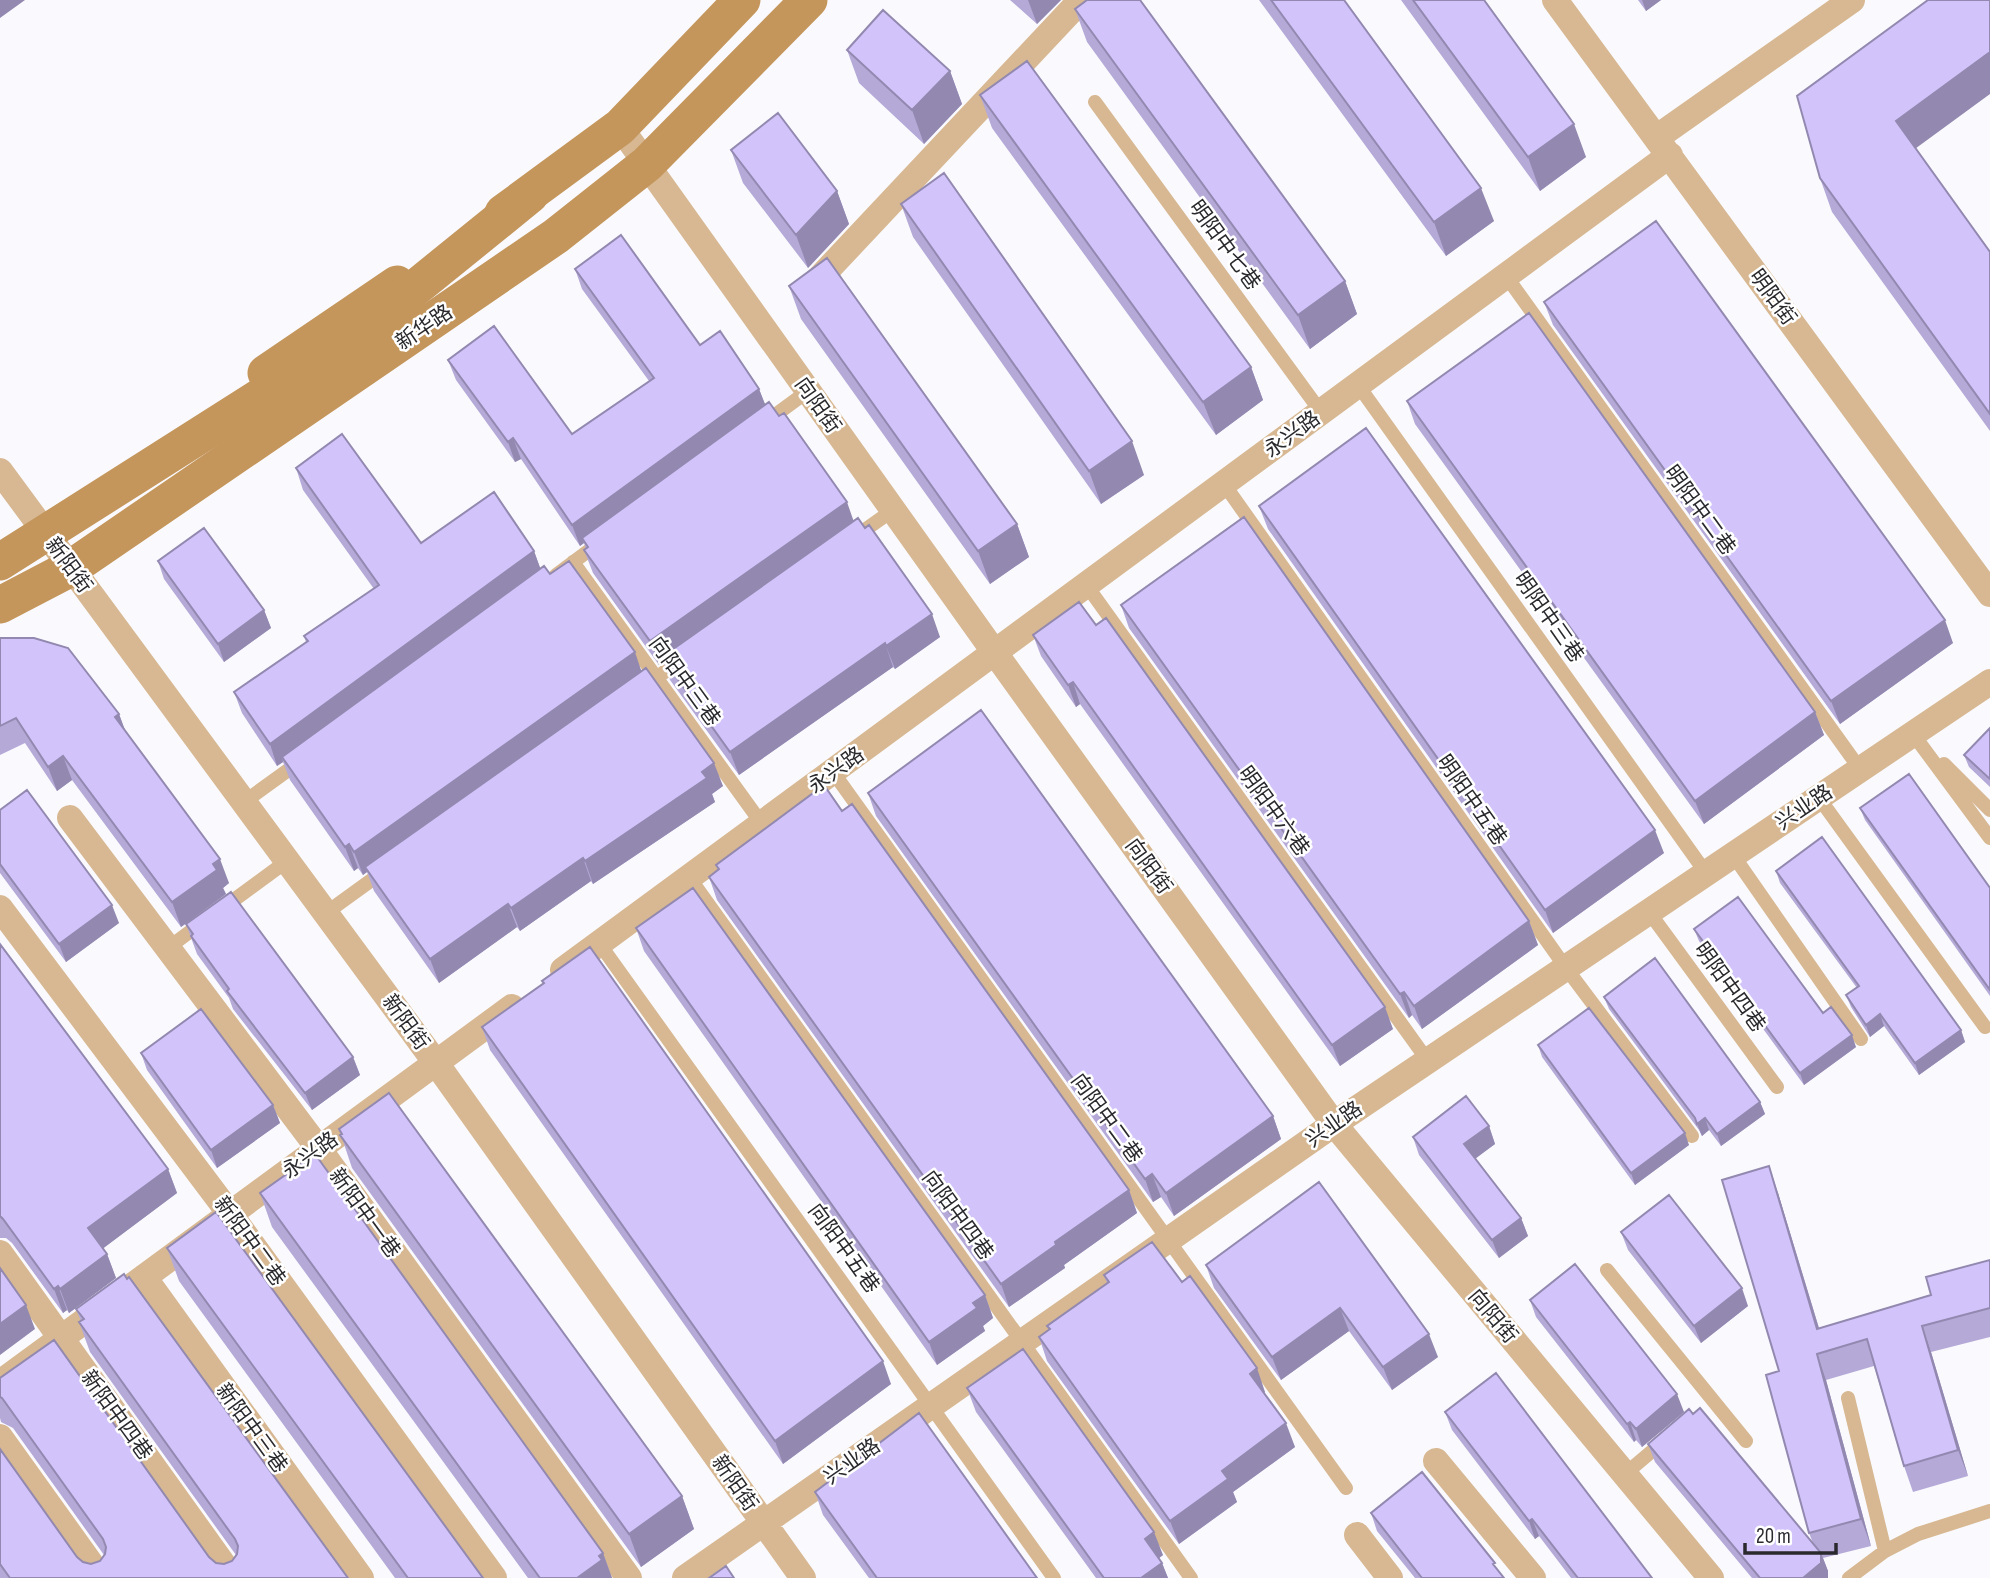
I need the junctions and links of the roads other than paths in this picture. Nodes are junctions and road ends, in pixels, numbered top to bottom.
1 (742, 0) edge
2 (809, 0) edge
3 (1081, 0) edge
4 (1555, 0) edge
5 (1852, 0) edge
6 (1095, 103) dead end
7 (620, 127) junction
8 (1663, 147) junction
9 (647, 164) junction
10 (530, 195) junction
11 (1506, 276) junction
12 (816, 283) edge
13 (1358, 385) junction
14 (808, 391) junction
15 (1321, 412) junction
16 (752, 432) edge
17 (0, 471) edge
18 (1224, 484) junction
19 (893, 510) junction
20 (40, 526) junction
21 (607, 538) edge
22 (848, 542) edge
23 (0, 547) edge
24 (0, 562) edge
25 (573, 562) junction
26 (71, 568) junction
27 (540, 586) edge
28 (1087, 586) junction
29 (1990, 594) edge
30 (0, 605) edge
31 (995, 653) junction
32 (690, 654) edge
33 (657, 678) junction
34 (1990, 682) edge
35 (624, 701) edge
36 (1913, 734) junction
37 (310, 754) edge
38 (1860, 769) junction
39 (833, 772) junction
40 (1819, 798) junction
41 (244, 803) junction
42 (1990, 810) edge
43 (71, 818) dead end
44 (762, 824) junction
45 (1990, 838) edge
46 (1733, 855) junction
47 (287, 861) junction
48 (392, 866) edge
49 (1706, 873) junction
50 (690, 877) junction
51 (0, 908) edge
52 (1649, 912) junction
53 (326, 913) junction
54 (599, 943) junction
55 (168, 948) junction
56 (1566, 968) junction
57 (1985, 1027) dead end
58 (1861, 1039) dead end
59 (1427, 1061) junction
60 (436, 1063) junction
61 (1777, 1087) dead end
62 (1334, 1124) junction
63 (1692, 1136) dead end
64 (318, 1149) junction
65 (230, 1213) junction
66 (1168, 1240) junction
67 (0, 1253) edge
68 (1607, 1270) dead end
69 (144, 1277) junction
70 (61, 1338) junction
71 (1023, 1342) junction
72 (0, 1383) edge
73 (1848, 1398) dead end
74 (932, 1406) junction
75 (1674, 1433) edge
76 (0, 1437) edge
77 (1746, 1441) dead end
78 (1436, 1461) dead end
79 (1625, 1474) junction
80 (1346, 1488) dead end
81 (1990, 1511) edge
82 (764, 1523) junction
83 (1357, 1535) dead end
84 (1885, 1551) junction
85 (102, 1578) edge
86 (233, 1578) edge
87 (361, 1578) edge
88 (494, 1578) edge
89 (629, 1578) edge
90 (685, 1578) edge
91 (803, 1578) edge
92 (1054, 1578) edge
93 (1191, 1578) edge
94 (1390, 1578) edge
95 (1533, 1578) edge
96 (1711, 1578) edge
97 (1849, 1578) edge

1 - 7 street
2 - 9 street, 新华路
3 - 12 street
4 - 8 street, 明阳街
5 - 8 street, 永兴路
6 - 15 lane, 明阳中七巷
7 - 9 street, 向阳街
7 - 10 street
8 - 11 street, 永兴路
8 - 29 street, 明阳街
9 - 14 street, 向阳街
9 - 26 street, 新华路
10 - 20 street
10 - 24 street, bridge
11 - 13 street, 永兴路
11 - 38 lane, 明阳中二巷
13 - 15 street, 永兴路
13 - 49 lane, 明阳中三巷
14 - 16 lane
14 - 19 street, 向阳街
15 - 18 street, 永兴路
17 - 20 street, 新阳街
18 - 28 street, 永兴路
18 - 56 lane, 明阳中五巷
19 - 22 lane
19 - 31 street, 向阳街
20 - 23 street
20 - 26 street, 新阳街
21 - 25 lane
25 - 27 lane
25 - 33 lane, 向阳中三巷
26 - 30 street, 新华路
26 - 41 street, 新阳街
28 - 31 street, 永兴路
28 - 59 lane, 明阳中六巷
31 - 39 street, 永兴路
31 - 62 street, 向阳街
32 - 33 lane
33 - 35 lane
33 - 44 lane, 向阳中三巷
34 - 36 street, 兴业路
36 - 38 street, 兴业路
36 - 42 lane
36 - 45 lane
37 - 41 lane
38 - 40 street, 兴业路
39 - 44 street, 永兴路
39 - 66 lane, 向阳中二巷
40 - 46 street, 兴业路
40 - 57 lane
41 - 47 street, 新阳街
43 - 55 street, 新阳中一巷
44 - 50 street, 永兴路
46 - 49 street, 兴业路
46 - 58 lane
47 - 53 street, 新阳街
47 - 55 lane
48 - 53 lane
49 - 52 street, 兴业路
50 - 54 street, 永兴路
50 - 71 lane, 向阳中四巷
51 - 65 street, 新阳中二巷
52 - 56 street, 兴业路
52 - 61 lane, 明阳中四巷
53 - 60 street, 新阳街
54 - 60 street, 永兴路
54 - 74 lane, 向阳中五巷
55 - 64 street, 新阳中一巷
56 - 59 street, 兴业路
56 - 63 lane, 明阳中五巷
59 - 62 street, 兴业路
60 - 64 street, 永兴路
60 - 82 street, 新阳街
62 - 66 street, 兴业路
62 - 79 street, 向阳街
64 - 65 street, 永兴路
64 - 89 street, 新阳中一巷
65 - 69 street, 永兴路
65 - 88 street, 新阳中二巷
66 - 71 street, 兴业路
66 - 80 lane, 向阳中二巷
67 - 70 street, 新阳中四巷
68 - 77 lane
69 - 70 street, 永兴路
69 - 87 street, 新阳中三巷
70 - 72 street, 永兴路
70 - 86 street, 新阳中四巷
71 - 74 street, 兴业路
71 - 93 lane, 向阳中四巷
73 - 84 lane
74 - 82 street, 兴业路
74 - 92 lane, 向阳中五巷
75 - 79 lane
76 - 85 street
78 - 95 street
79 - 96 street, 向阳街
81 - 84 lane
82 - 90 street, 兴业路
82 - 91 street, 新阳街
83 - 94 street
84 - 97 lane

